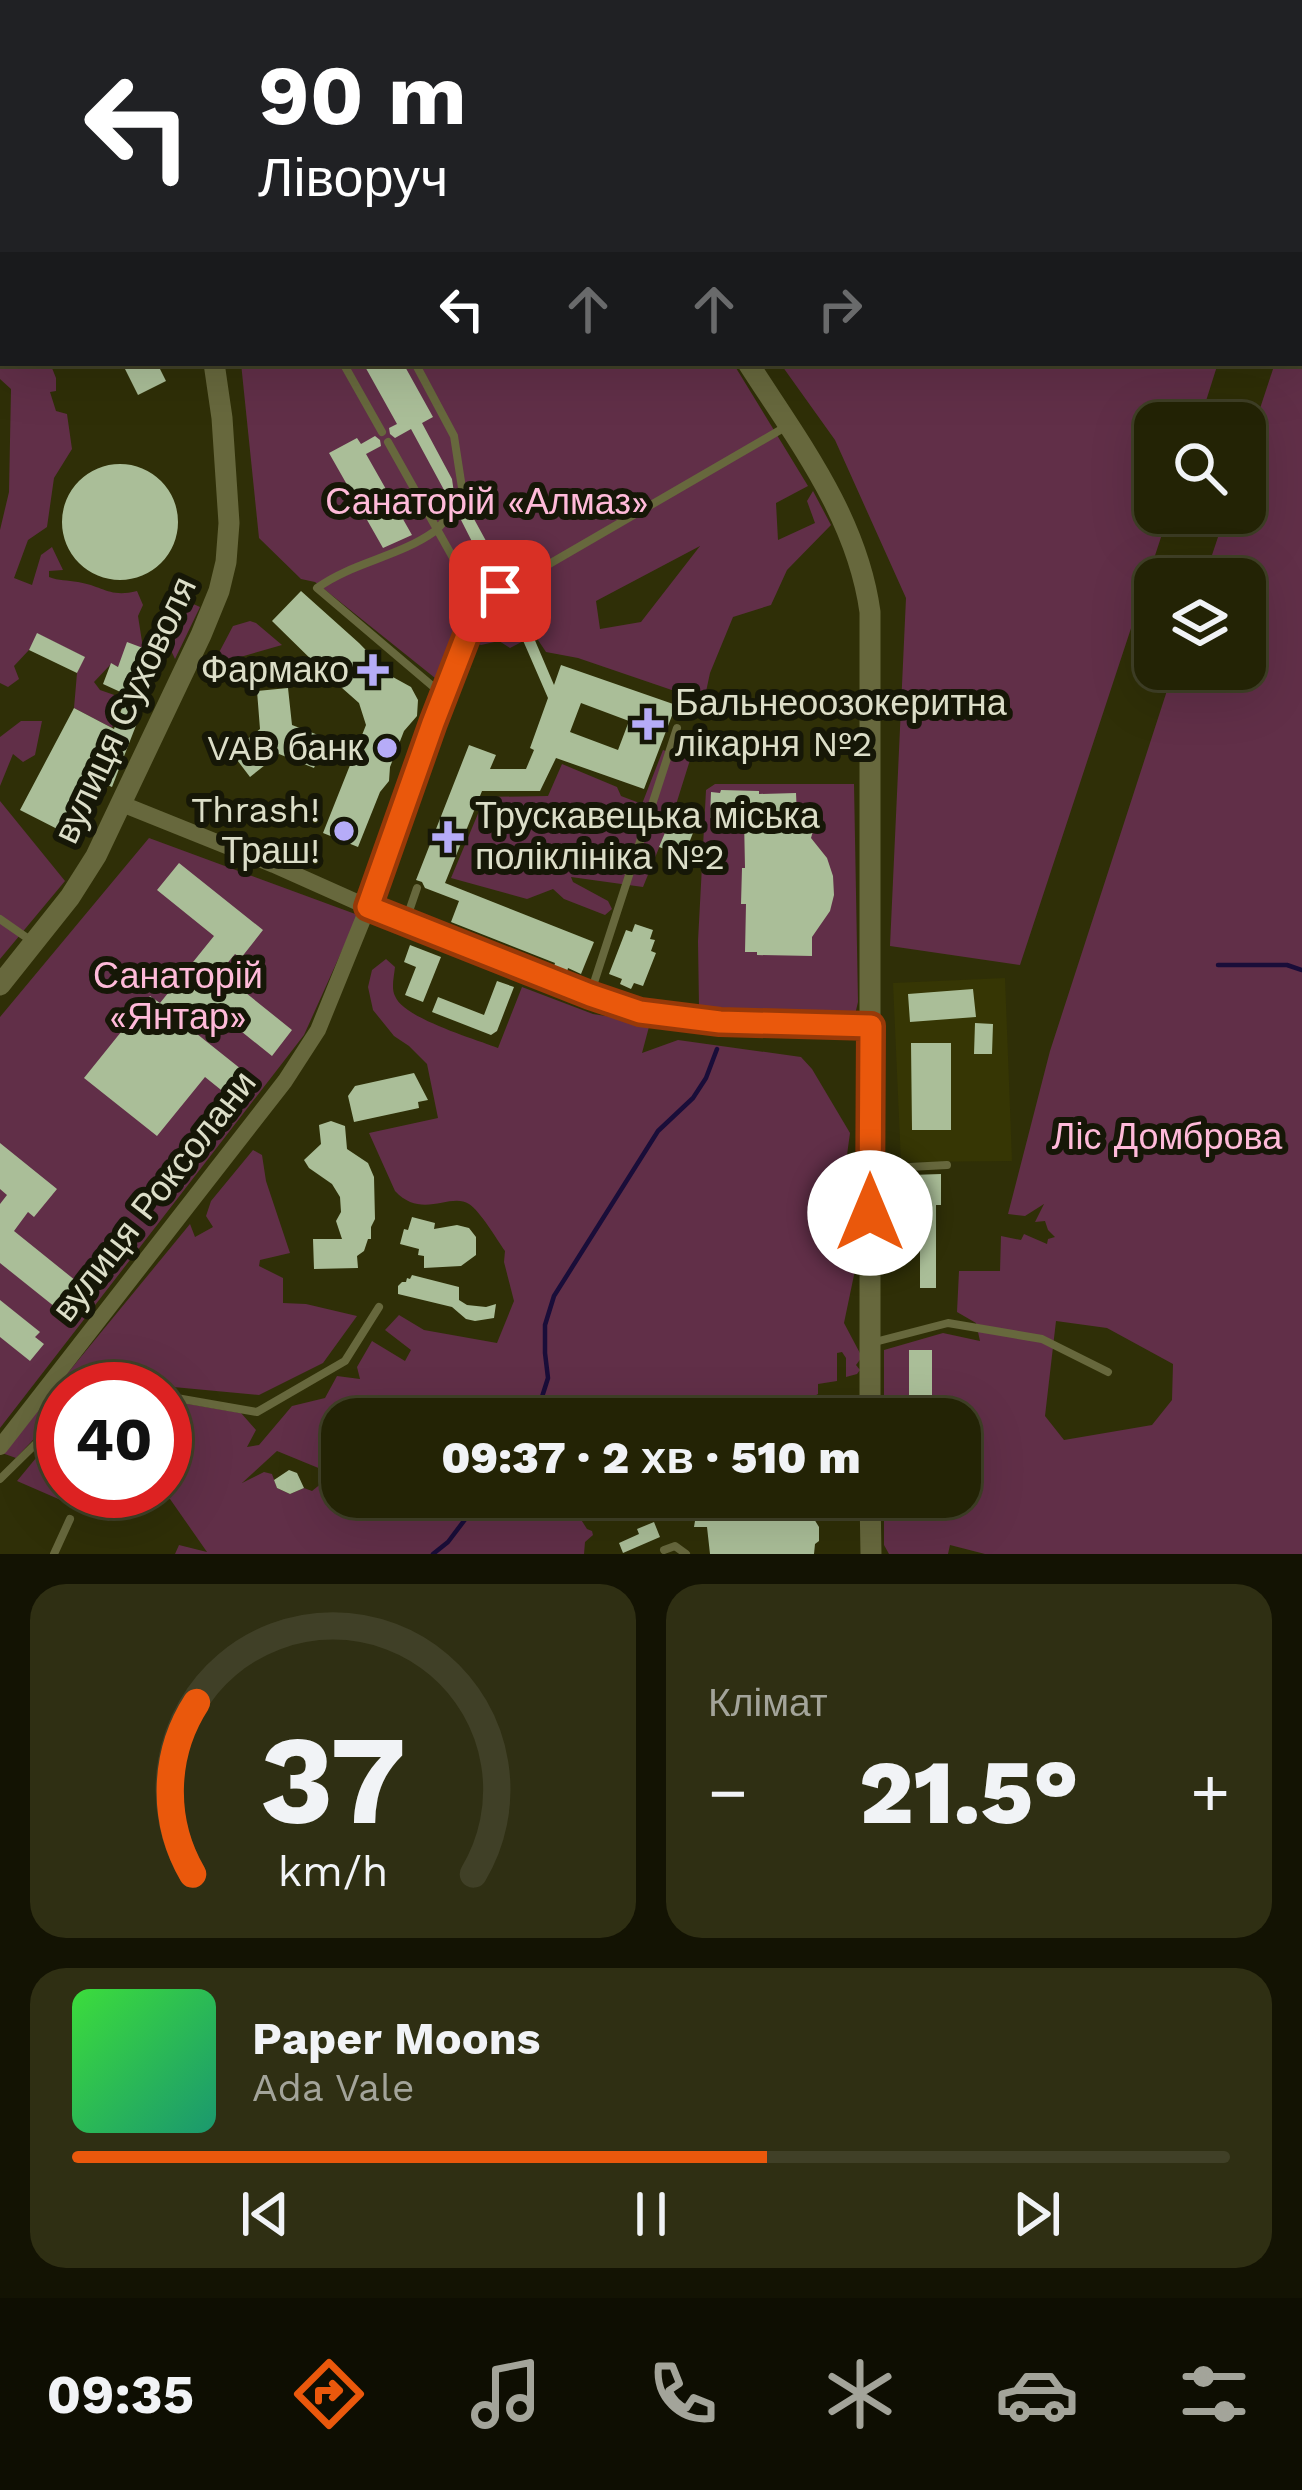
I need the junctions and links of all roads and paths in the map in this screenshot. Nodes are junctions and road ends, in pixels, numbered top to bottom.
1 (214, 366) edge
2 (345, 366) edge
3 (417, 366) edge
4 (750, 366) edge
5 (788, 425) junction
6 (464, 501) dead end
7 (454, 508) dead end
8 (437, 530) junction
9 (513, 585) dead end
10 (500, 591) dead end
11 (479, 604) junction
12 (443, 695) junction
13 (677, 728) dead end
14 (122, 804) junction
15 (417, 888) dead end
16 (368, 907) junction
17 (0, 919) edge
18 (406, 921) junction
19 (34, 942) junction
20 (0, 985) edge
21 (590, 995) junction
22 (871, 1026) junction
23 (947, 1165) dead end
24 (870, 1169) junction
25 (379, 1307) dead end
26 (870, 1343) junction
27 (1108, 1372) dead end
28 (870, 1398) edge
29 (192, 1401) edge
30 (36, 1444) edge
31 (0, 1447) edge
32 (0, 1479) edge
33 (870, 1518) edge
34 (70, 1519) dead end
35 (664, 1550) dead end
36 (54, 1554) edge
37 (686, 1554) edge
38 (871, 1554) edge

1 - 14 street, вулиця Суховоля
2 - 8 lane
3 - 6 lane
4 - 5 street
5 - 9 lane
5 - 22 street
7 - 8 lane
8 - 11 lane
8 - 12 lane
10 - 11 lane
11 - 12 lane
12 - 16 lane
13 - 21 lane
14 - 16 street
14 - 19 street, вулиця Суховоля
15 - 18 lane
16 - 18 street
16 - 31 street, вулиця Роксолани
17 - 19 lane
18 - 21 street
19 - 20 street, вулиця Суховоля
21 - 22 street
22 - 24 street
23 - 24 lane
24 - 26 street
25 - 29 lane
26 - 27 lane
26 - 28 street
30 - 32 lane
33 - 38 street
34 - 36 lane
35 - 37 lane

